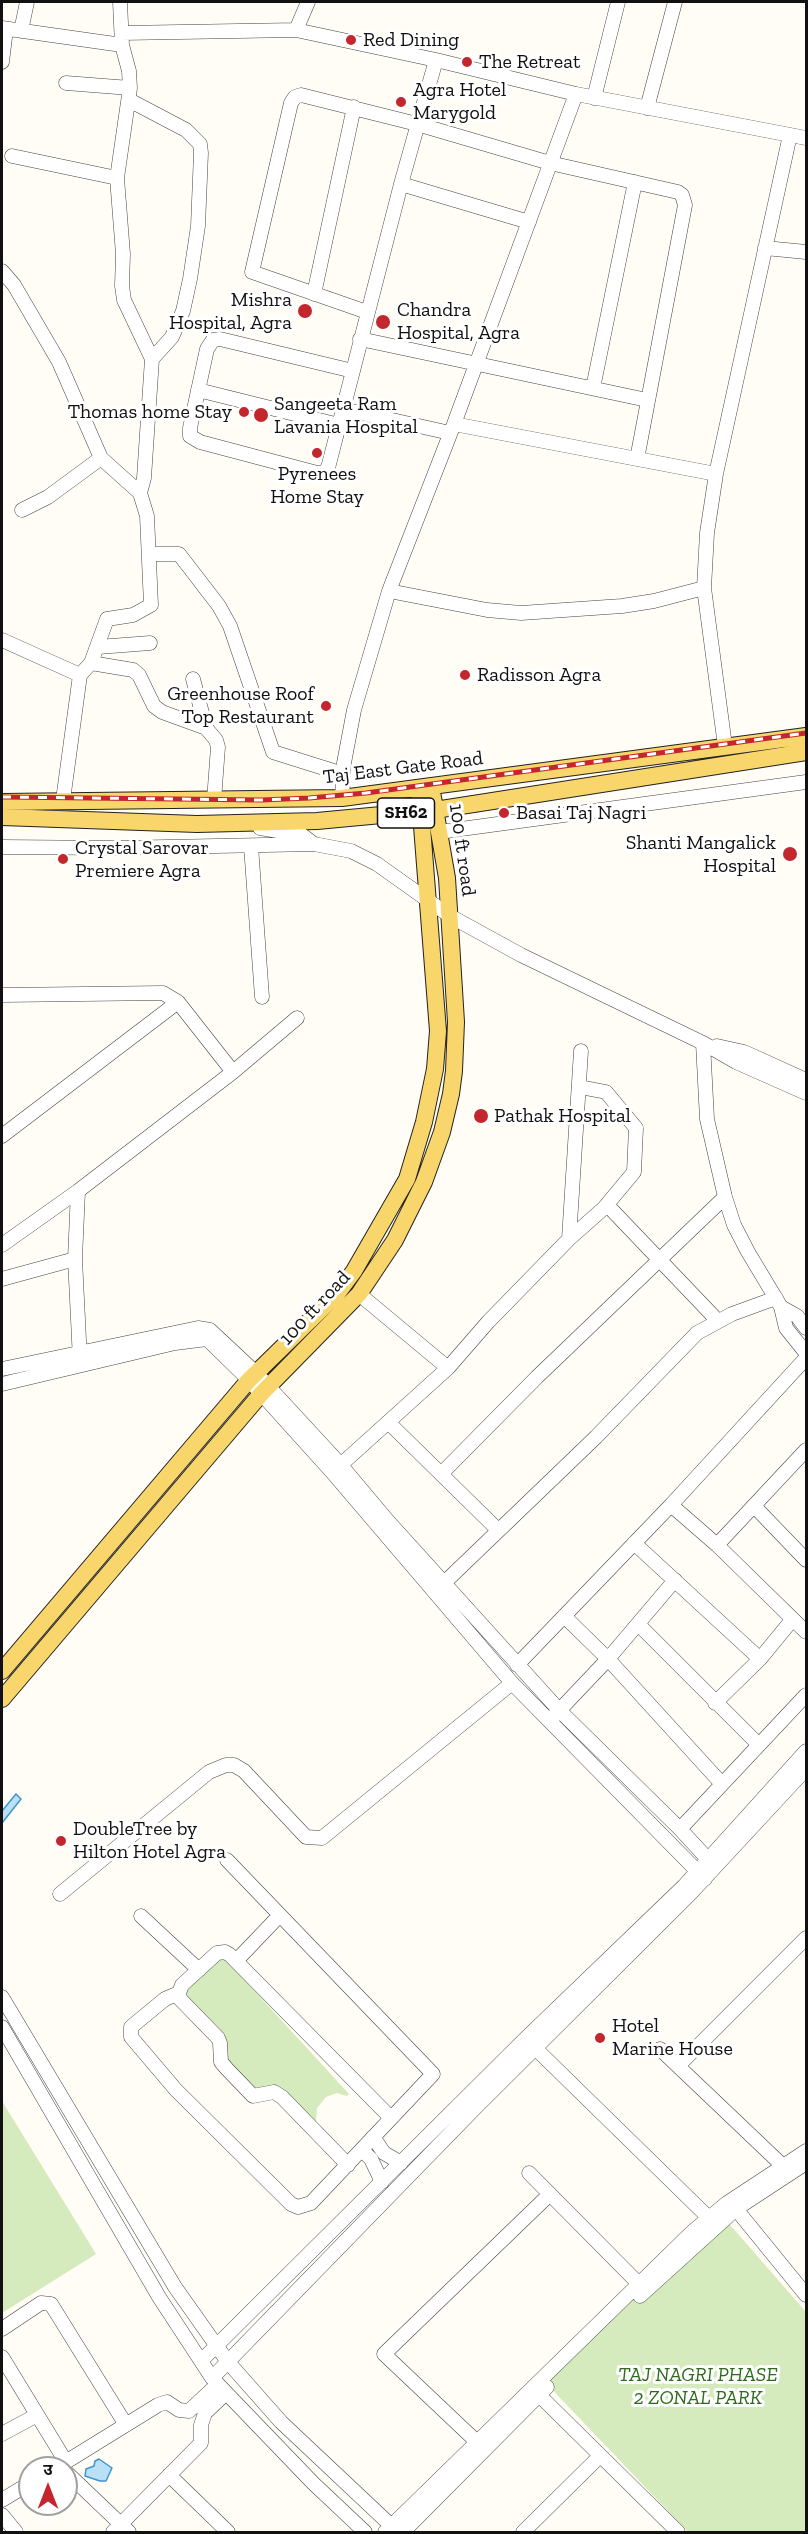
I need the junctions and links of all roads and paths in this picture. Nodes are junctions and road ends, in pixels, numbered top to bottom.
1 (120, 2) edge
2 (308, 2) edge
3 (618, 2) edge
4 (675, 2) edge
5 (23, 4) edge
6 (4, 28) edge
7 (296, 30) junction
8 (21, 31) junction
9 (122, 39) junction
10 (436, 60) junction
11 (2, 62) edge
12 (66, 83) dead end
13 (130, 94) junction
14 (576, 94) junction
15 (594, 98) junction
16 (354, 107) junction
17 (647, 108) junction
18 (417, 124) junction
19 (790, 135) junction
20 (807, 138) edge
21 (12, 156) dead end
22 (550, 163) junction
23 (117, 178) junction
24 (635, 182) junction
25 (401, 184) junction
26 (529, 222) junction
27 (765, 249) junction
28 (807, 252) edge
29 (2, 272) edge
30 (314, 294) junction
31 (367, 312) junction
32 (360, 339) junction
33 (152, 359) junction
34 (476, 365) junction
35 (352, 371) junction
36 (593, 388) junction
37 (198, 390) junction
38 (647, 400) junction
39 (343, 409) junction
40 (339, 424) junction
41 (452, 429) junction
42 (101, 458) junction
43 (637, 459) junction
44 (716, 474) junction
45 (140, 493) junction
46 (22, 510) dead end
47 (150, 554) junction
48 (704, 588) junction
49 (389, 591) junction
50 (2, 640) edge
51 (150, 643) dead end
52 (98, 647) junction
53 (91, 663) junction
54 (80, 675) junction
55 (193, 679) dead end
56 (206, 728) junction
57 (807, 736) edge
58 (725, 746) junction
59 (807, 752) edge
60 (343, 774) junction
61 (807, 782) edge
62 (425, 787) junction
63 (342, 798) junction
64 (63, 800) junction
65 (214, 800) junction
66 (2, 802) edge
67 (428, 811) junction
68 (2, 817) edge
69 (197, 824) junction
70 (439, 832) junction
71 (314, 844) junction
72 (251, 846) junction
73 (2, 847) edge
74 (426, 898) junction
75 (450, 916) junction
76 (2, 995) edge
77 (262, 997) dead end
78 (178, 1002) junction
79 (297, 1018) dead end
80 (703, 1043) junction
81 (581, 1051) dead end
82 (233, 1072) junction
83 (807, 1080) edge
84 (580, 1087) junction
85 (807, 1093) edge
86 (2, 1136) edge
87 (78, 1191) junction
88 (725, 1197) junction
89 (604, 1208) junction
90 (569, 1239) junction
91 (2, 1245) edge
92 (75, 1260) junction
93 (661, 1260) junction
94 (2, 1279) edge
95 (360, 1294) junction
96 (778, 1303) junction
97 (718, 1321) junction
98 (807, 1328) edge
99 (807, 1356) edge
100 (80, 1359) junction
101 (448, 1368) junction
102 (2, 1369) edge
103 (252, 1376) junction
104 (2, 1384) edge
105 (264, 1391) junction
106 (388, 1422) junction
107 (807, 1450) edge
108 (336, 1468) junction
109 (441, 1474) junction
110 (671, 1505) junction
111 (755, 1507) junction
112 (498, 1530) junction
113 (634, 1543) junction
114 (717, 1545) junction
115 (804, 1552) edge
116 (675, 1580) junction
117 (444, 1582) junction
118 (564, 1616) junction
119 (792, 1620) junction
120 (639, 1625) junction
121 (807, 1632) edge
122 (608, 1659) junction
123 (760, 1659) junction
124 (517, 1665) junction
125 (2, 1671) edge
126 (512, 1683) junction
127 (807, 1695) edge
128 (2, 1699) edge
129 (716, 1703) junction
130 (559, 1710) junction
131 (548, 1721) junction
132 (758, 1744) junction
133 (807, 1751) edge
134 (807, 1769) edge
135 (722, 1784) junction
136 (680, 1829) junction
137 (227, 1860) dead end
138 (712, 1863) junction
139 (701, 1875) junction
140 (60, 1894) dead end
141 (280, 1915) junction
142 (141, 1916) dead end
143 (807, 1938) edge
144 (236, 1961) junction
145 (200, 1970) junction
146 (179, 1992) junction
147 (2, 1997) edge
148 (2, 2027) edge
149 (535, 2048) junction
150 (660, 2049) dead end
151 (678, 2066) junction
152 (391, 2118) junction
153 (374, 2137) junction
154 (362, 2150) junction
155 (807, 2151) edge
156 (401, 2163) junction
157 (807, 2163) edge
158 (348, 2164) junction
159 (783, 2166) junction
160 (529, 2173) dead end
161 (382, 2182) junction
162 (550, 2194) junction
163 (736, 2209) junction
164 (709, 2218) junction
165 (639, 2284) junction
166 (807, 2295) edge
167 (2, 2329) edge
168 (217, 2347) junction
169 (2, 2357) edge
170 (201, 2361) junction
171 (228, 2362) junction
172 (218, 2386) junction
173 (539, 2395) junction
174 (37, 2415) junction
175 (126, 2425) junction
176 (2, 2434) edge
177 (477, 2442) junction
178 (57, 2456) edge
179 (78, 2456) edge
180 (600, 2456) junction
181 (169, 2475) junction
182 (78, 2484) edge
183 (18, 2490) edge
184 (2, 2500) edge
185 (2, 2515) edge
186 (532, 2529) edge
187 (121, 2530) edge
188 (391, 2530) edge
189 (16, 2532) edge
190 (228, 2532) edge
191 (364, 2532) edge
192 (403, 2532) edge
193 (678, 2532) edge

1 - 9 street
2 - 7 street
3 - 15 street
4 - 17 street
5 - 8 street
6 - 8 street
6 - 11 street
7 - 9 street
7 - 10 street
8 - 9 street
9 - 13 street
10 - 14 street
10 - 18 street
12 - 13 street
13 - 23 street
13 - 33 street
14 - 15 street
14 - 22 street
15 - 17 street
16 - 18 street
16 - 30 street
16 - 30 street
17 - 19 street
18 - 22 street
18 - 25 street
19 - 20 street
19 - 27 street
21 - 23 street
22 - 24 street
22 - 26 street
23 - 33 street
24 - 36 street
24 - 38 street
25 - 26 street
25 - 31 street
26 - 34 street
27 - 28 street
27 - 44 street
29 - 42 street
30 - 31 street
31 - 32 street
32 - 34 street
32 - 35 street
33 - 45 street
34 - 36 street
34 - 41 street
35 - 37 street
35 - 39 street
36 - 38 street
37 - 40 street
37 - 40 street
38 - 43 street
39 - 40 street
39 - 41 street
41 - 43 street
41 - 49 street
42 - 45 street
42 - 46 street
43 - 44 street
44 - 48 street
45 - 47 street
47 - 52 street
47 - 60 street
48 - 49 street
48 - 58 street
49 - 60 street
50 - 54 street
51 - 52 street
52 - 53 street
53 - 54 street
53 - 56 street
54 - 64 street
55 - 56 street
56 - 65 street
57 - 58 main road, Taj East Gate Road / SH62
58 - 62 main road, Taj East Gate Road / SH62
59 - 67 main road, SH62
60 - 63 street
61 - 70 street
62 - 63 main road, Taj East Gate Road / SH62
62 - 67 main road, 100 ft road
63 - 65 main road, Taj East Gate Road / SH62
64 - 65 main road, Taj East Gate Road / SH62
64 - 66 main road, Taj East Gate Road / SH62
67 - 69 main road, SH62
67 - 70 main road, 100 ft road
67 - 74 main road, 100 ft road
68 - 69 main road, SH62
69 - 71 street
70 - 75 main road, 100 ft road
71 - 72 street
71 - 74 street
72 - 73 street
72 - 77 street
74 - 75 street
74 - 103 main road, 100 ft road
75 - 80 street
75 - 95 main road, 100 ft road
76 - 78 street
78 - 82 street
78 - 86 street
79 - 82 street
80 - 83 street
80 - 85 street
80 - 88 street
81 - 84 street
82 - 87 street
84 - 89 street
84 - 90 street
87 - 91 street
87 - 92 street
88 - 93 street
88 - 96 street
89 - 90 street
89 - 93 street
90 - 101 street
92 - 94 street
92 - 100 street
93 - 97 street
93 - 109 street
95 - 101 street
95 - 105 main road, 100 ft road
96 - 97 street
96 - 98 street
96 - 99 street
97 - 112 street
99 - 110 street
100 - 102 street
100 - 103 street
100 - 104 street
101 - 106 street
103 - 105 street
103 - 125 main road, 100 ft road
105 - 108 street
105 - 128 main road, 100 ft road
106 - 108 street
106 - 109 street
107 - 111 street
108 - 117 street
108 - 126 street
109 - 112 street
110 - 113 street
110 - 114 street
111 - 114 street
111 - 115 street
112 - 117 street
113 - 116 street
113 - 118 street
114 - 119 street
116 - 120 street
116 - 123 street
117 - 124 street
118 - 122 street
118 - 124 street
119 - 121 street
119 - 123 street
120 - 122 street
120 - 129 street
122 - 130 street
122 - 135 street
123 - 129 street
124 - 130 street
126 - 131 street
126 - 140 street
127 - 132 street
129 - 132 street
130 - 131 street
130 - 136 street
131 - 139 street
132 - 135 street
133 - 138 street
134 - 138 street
135 - 136 street
136 - 138 street
137 - 141 street
138 - 139 street
139 - 149 street
139 - 156 street
141 - 144 street
141 - 152 street
142 - 145 street
143 - 151 street
144 - 145 street
144 - 152 street
145 - 146 street
146 - 158 street
146 - 158 street
147 - 168 street
148 - 170 street
149 - 164 street
149 - 171 street
150 - 151 street
151 - 159 street
152 - 153 street
153 - 154 street
153 - 156 street
154 - 158 street
154 - 161 street
155 - 159 street
156 - 161 street
157 - 163 street
159 - 164 street
160 - 162 street
161 - 168 street
162 - 165 street
162 - 177 street
163 - 166 street
163 - 173 street
164 - 165 street
165 - 177 street
167 - 175 street
168 - 170 street
168 - 171 street
169 - 174 street
170 - 172 street
171 - 172 street
171 - 188 street
172 - 175 street
172 - 181 street
172 - 191 street
173 - 180 street
173 - 192 street
174 - 176 street
174 - 178 street
175 - 179 street
177 - 188 street
180 - 186 street
180 - 193 street
181 - 187 street
181 - 190 street
182 - 187 street
183 - 184 street
185 - 189 street

